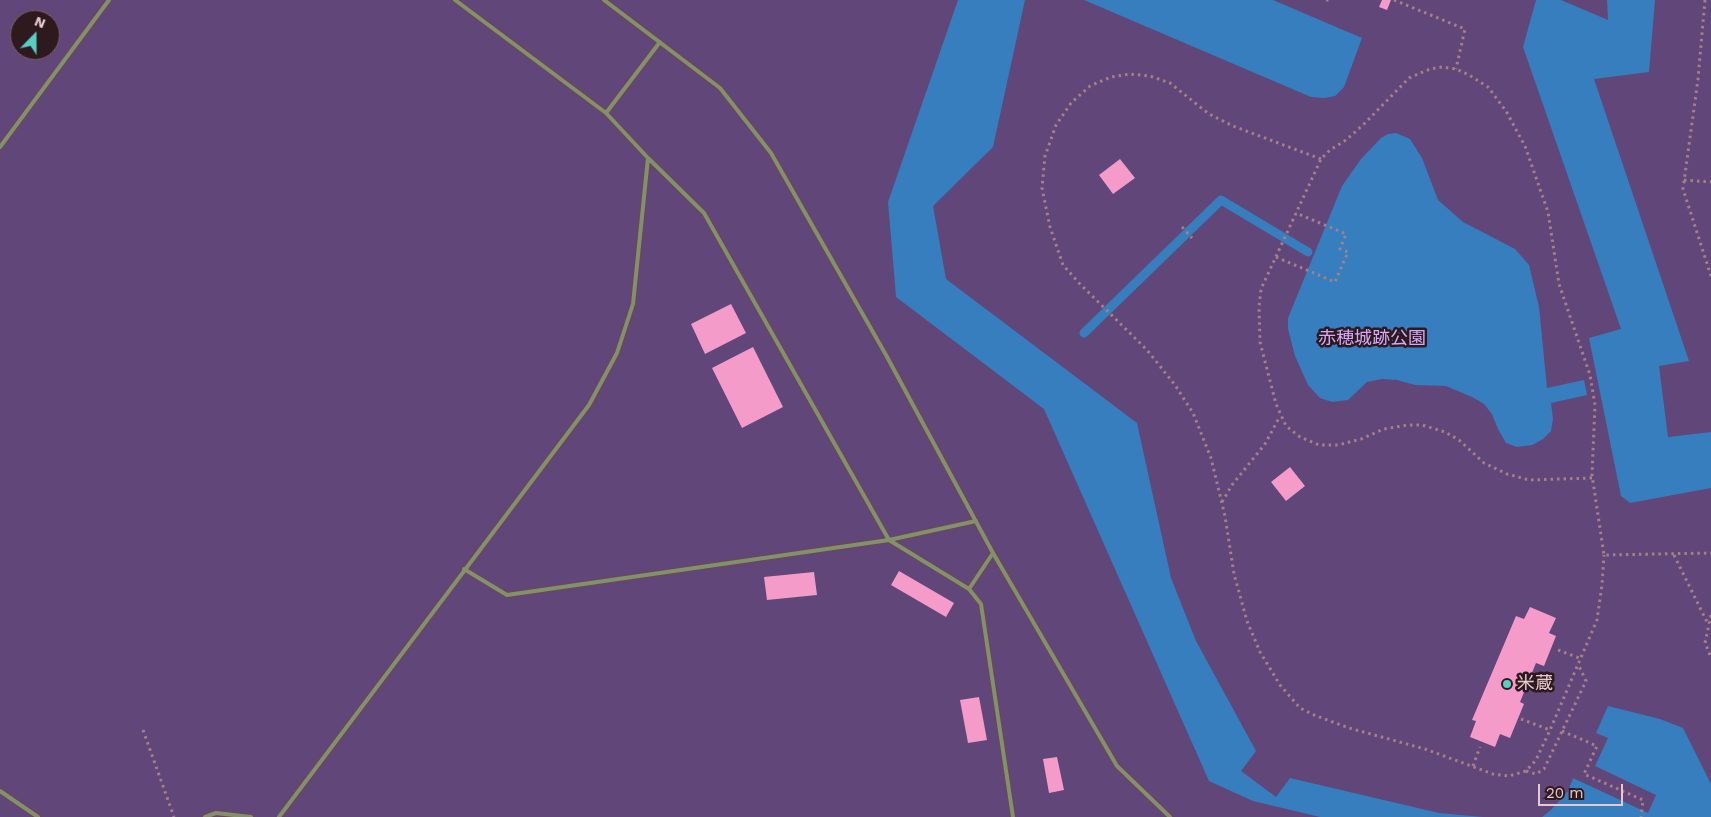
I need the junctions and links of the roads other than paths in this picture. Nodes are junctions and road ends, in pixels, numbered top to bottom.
1 (110, 0) edge
2 (455, 0) edge
3 (604, 0) edge
4 (660, 42) junction
5 (606, 113) junction
6 (0, 147) edge
7 (648, 158) junction
8 (976, 521) junction
9 (889, 540) junction
10 (993, 553) junction
11 (464, 569) junction
12 (969, 589) junction
13 (0, 791) edge
14 (38, 817) edge
15 (205, 817) edge
16 (251, 817) edge
17 (279, 817) edge
18 (1013, 817) edge
19 (1170, 817) edge

1 - 6 lane
2 - 5 lane
3 - 4 lane
4 - 5 lane
4 - 8 lane
5 - 7 lane
7 - 9 lane
7 - 11 lane
8 - 9 lane
8 - 10 lane
9 - 11 lane
9 - 12 lane
10 - 12 lane
10 - 19 lane
11 - 17 lane
12 - 18 lane
13 - 14 lane
15 - 16 lane

